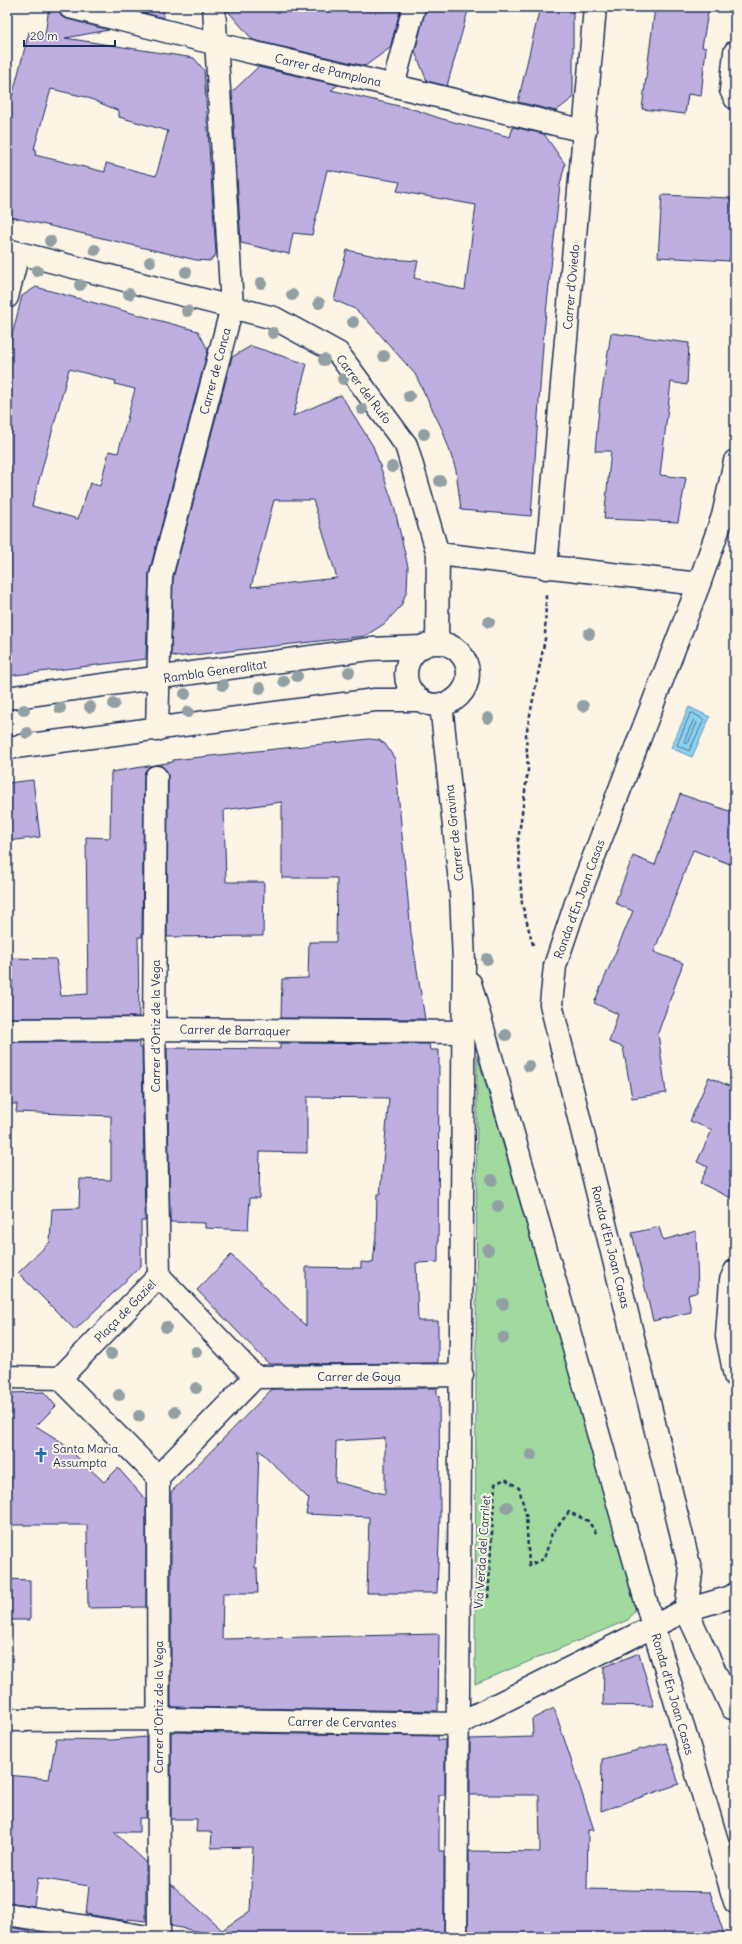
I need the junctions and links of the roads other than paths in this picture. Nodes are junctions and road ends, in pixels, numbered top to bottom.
1 (70, 7) edge
2 (214, 7) edge
3 (414, 7) edge
4 (595, 7) edge
5 (217, 44) junction
6 (735, 52) edge
7 (393, 86) junction
8 (735, 98) edge
9 (585, 131) junction
10 (12, 252) edge
11 (7, 297) edge
12 (232, 307) junction
13 (735, 461) edge
14 (438, 554) junction
15 (546, 568) junction
16 (699, 584) junction
17 (430, 645) junction
18 (157, 679) junction
19 (7, 698) edge
20 (431, 702) junction
21 (157, 730) junction
22 (7, 748) edge
23 (156, 777) dead end
24 (464, 962) junction
25 (154, 1029) junction
26 (7, 1030) edge
27 (462, 1032) junction
28 (735, 1271) edge
29 (159, 1276) junction
30 (462, 1375) junction
31 (735, 1376) edge
32 (7, 1377) edge
33 (256, 1377) junction
34 (60, 1378) junction
35 (158, 1476) junction
36 (735, 1594) edge
37 (686, 1610) junction
38 (653, 1626) junction
39 (732, 1708) dead end
40 (158, 1719) junction
41 (7, 1720) edge
42 (458, 1724) junction
43 (735, 1902) edge
44 (7, 1914) edge
45 (148, 1937) edge
46 (159, 1937) edge
47 (456, 1937) edge

1 - 5 street, Carrer de Pamplona
2 - 5 street, Carrer de Conca
3 - 7 street
4 - 9 street, Carrer d'Oviedo
5 - 7 street, Carrer de Pamplona
5 - 12 street, Carrer de Conca
6 - 8 street
7 - 9 street, Carrer de Pamplona
9 - 15 street, Carrer d'Oviedo
10 - 11 street
10 - 12 street, Carrer del Rufo
12 - 14 street, Carrer del Rufo
12 - 18 street, Carrer de Conca
13 - 16 street, Ronda d'En Joan Casas
14 - 15 street
14 - 17 street, Carrer del Rufo
15 - 16 street
16 - 37 street, Ronda d'En Joan Casas
17 - 18 street, Rambla Generalitat
17 - 20 street
17 - 20 street
18 - 19 street, Rambla Generalitat
18 - 21 street, Carrer de Conca
20 - 21 street
20 - 24 street, Carrer de Gravina
21 - 22 street
23 - 25 street, Carrer d'Ortiz de la Vega
24 - 27 street
24 - 38 street
25 - 26 street, Carrer de Barraquer
25 - 27 street, Carrer de Barraquer
25 - 29 street, Carrer d'Ortiz de la Vega
27 - 30 street
28 - 31 street
29 - 33 street, Plaça de Gaziel
29 - 34 street, Plaça de Gaziel
30 - 33 street, Carrer de Goya
30 - 42 street
32 - 34 street
33 - 35 street
34 - 35 street
35 - 40 street, Carrer d'Ortiz de la Vega
36 - 37 street
37 - 38 street, Ronda d'En Joan Casas
37 - 39 street
38 - 42 street, Carrer de Cervantes
38 - 43 street, Ronda d'En Joan Casas
40 - 41 street, Carrer de Cervantes
40 - 42 street, Carrer de Cervantes
40 - 46 street, Carrer d'Ortiz de la Vega
42 - 47 street
44 - 45 street

